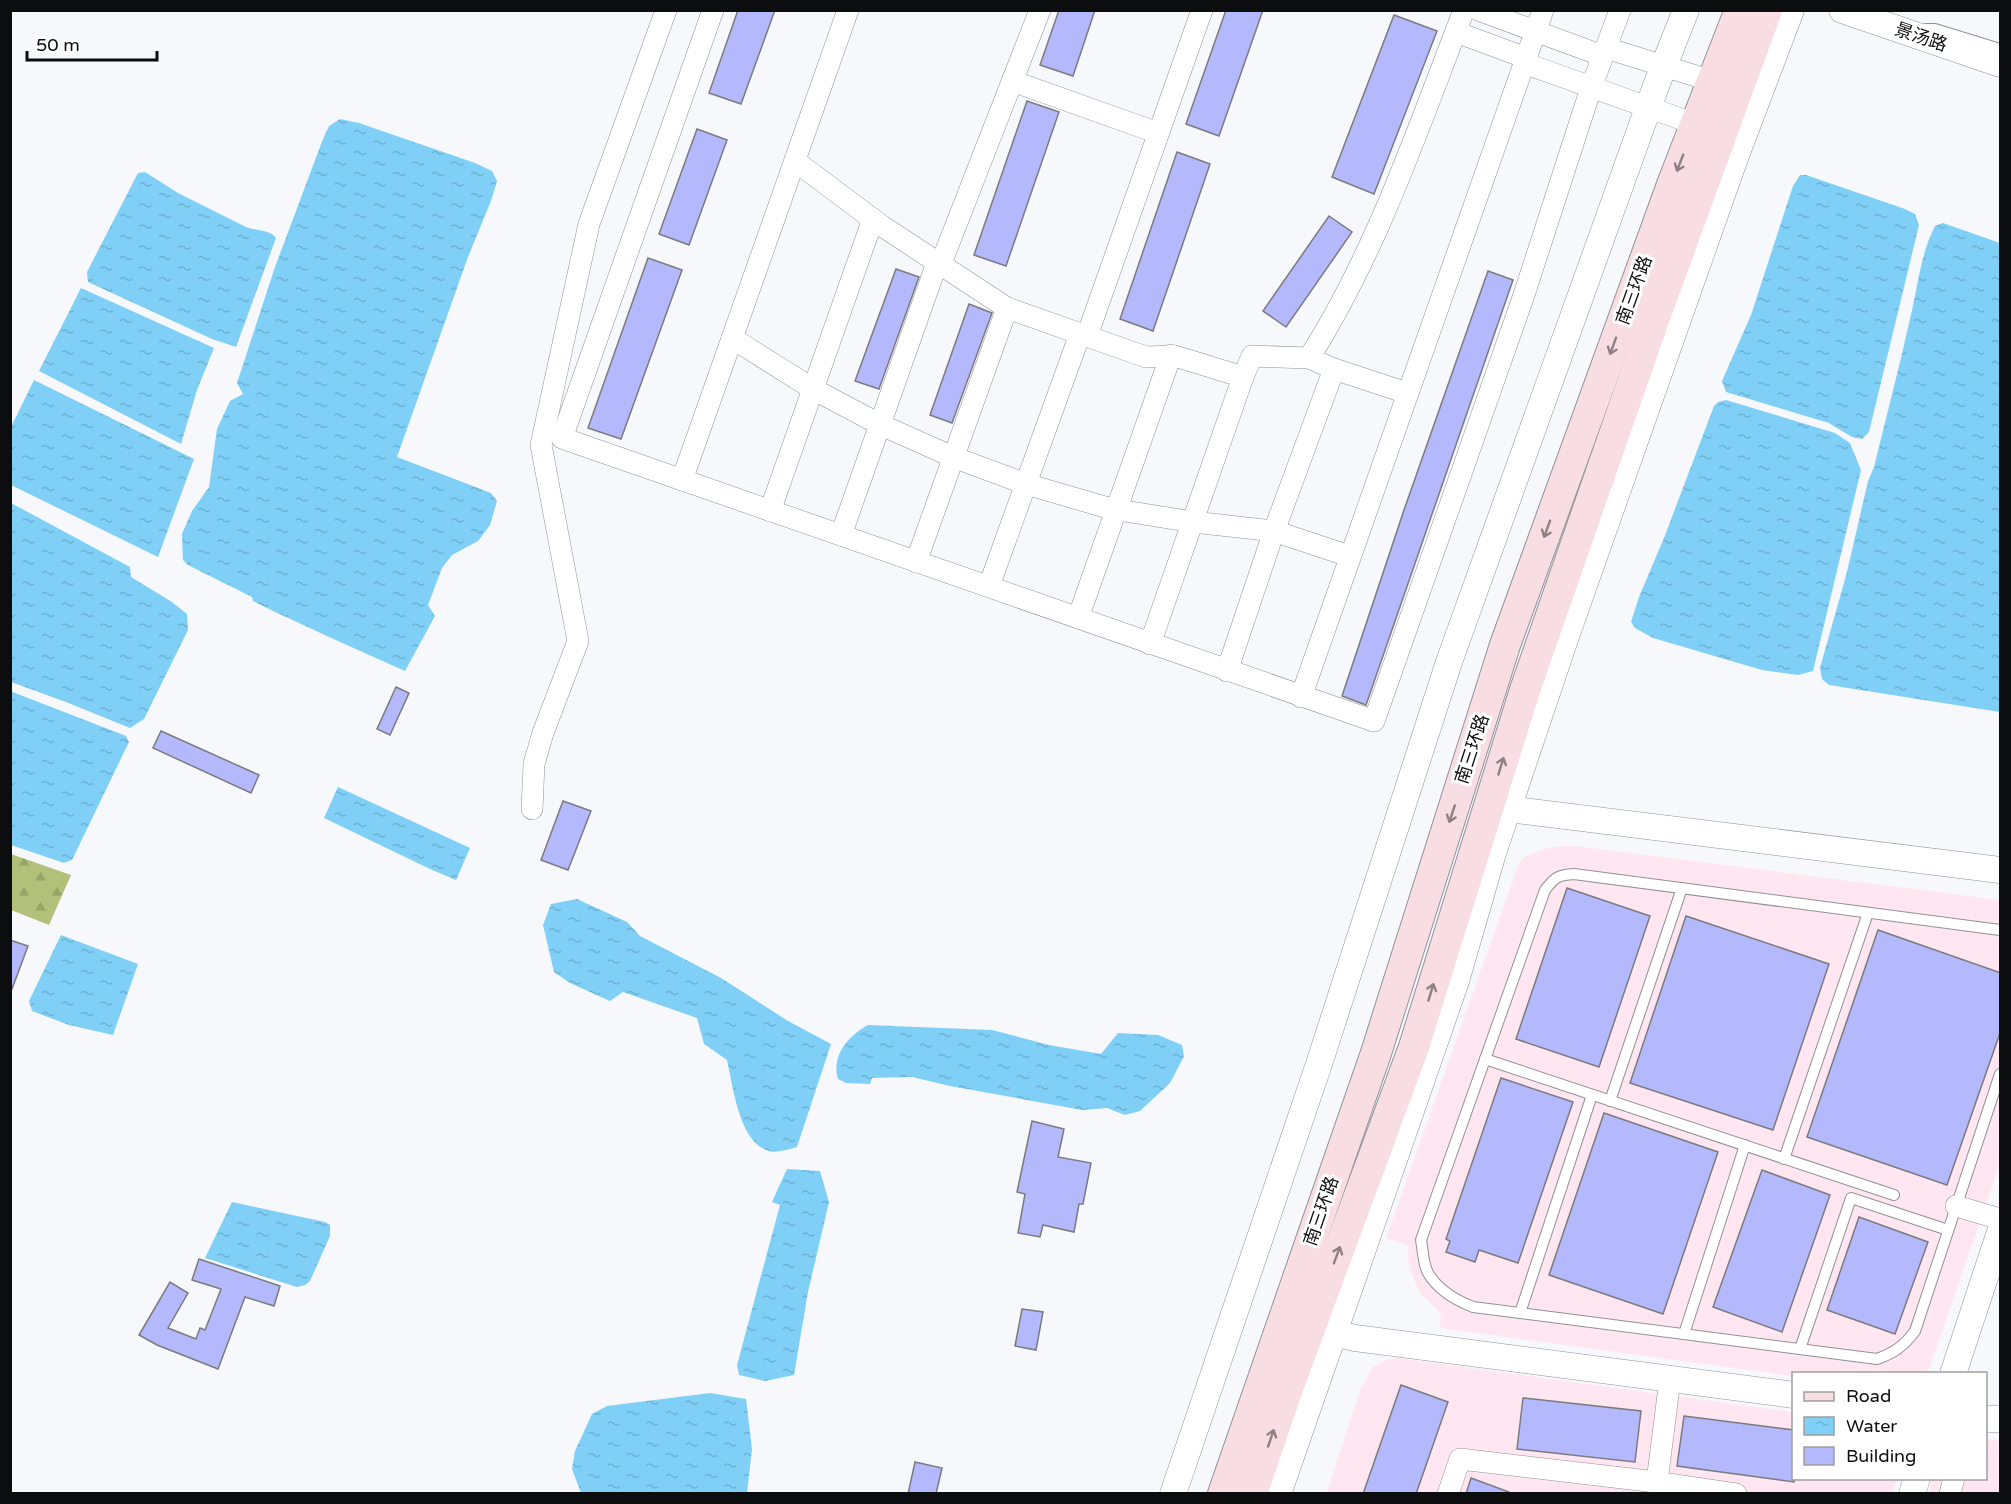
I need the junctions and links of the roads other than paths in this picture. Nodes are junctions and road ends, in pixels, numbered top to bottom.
1 (666, 10) edge
2 (713, 10) edge
3 (848, 10) edge
4 (1040, 10) edge
5 (1202, 10) edge
6 (1464, 10) edge
7 (1478, 10) edge
8 (1543, 10) edge
9 (1620, 10) edge
10 (1686, 10) edge
11 (1740, 10) edge
12 (1767, 10) edge
13 (1791, 10) edge
14 (1842, 10) edge
15 (1536, 31) junction
16 (1456, 32) junction
17 (1904, 32) junction
18 (2001, 49) edge
19 (1604, 52) junction
20 (1525, 61) junction
21 (2001, 64) edge
22 (1664, 66) junction
23 (1012, 81) junction
24 (1712, 81) junction
25 (1591, 88) junction
26 (1648, 108) junction
27 (1695, 124) junction
28 (1158, 133) junction
29 (795, 161) junction
30 (873, 219) junction
31 (939, 264) junction
32 (1007, 308) junction
33 (1083, 335) junction
34 (732, 338) junction
35 (1172, 356) junction
36 (1309, 358) junction
37 (1334, 369) junction
38 (1243, 377) junction
39 (813, 389) junction
40 (1407, 393) junction
41 (879, 424) junction
42 (953, 457) junction
43 (682, 480) junction
44 (1026, 484) junction
45 (1116, 509) junction
46 (770, 511) junction
47 (1193, 522) junction
48 (1274, 531) junction
49 (841, 535) junction
50 (1349, 556) junction
51 (916, 562) junction
52 (989, 586) junction
53 (1078, 618) junction
54 (1150, 644) junction
55 (1227, 671) junction
56 (1301, 697) junction
57 (532, 809) dead end
58 (1508, 809) junction
59 (2001, 870) edge
60 (1682, 888) junction
61 (1868, 913) junction
62 (2001, 930) edge
63 (1485, 1059) junction
64 (2001, 1074) edge
65 (1592, 1095) junction
66 (1610, 1101) junction
67 (1745, 1145) junction
68 (1784, 1159) junction
69 (1857, 1182) junction
70 (1894, 1195) dead end
71 (1851, 1198) junction
72 (1956, 1206) junction
73 (2001, 1219) edge
74 (1948, 1230) junction
75 (2001, 1232) edge
76 (1520, 1313) junction
77 (1333, 1333) junction
78 (1684, 1334) junction
79 (1800, 1349) junction
80 (1954, 1372) edge
81 (1670, 1379) junction
82 (1792, 1395) edge
83 (1657, 1482) junction
84 (1594, 1484) edge
85 (1173, 1494) edge
86 (1223, 1494) edge
87 (1252, 1494) edge
88 (1278, 1494) edge
89 (1448, 1494) edge
90 (1736, 1494) edge

1 - 57 street
2 - 43 street
3 - 29 street
4 - 23 street
5 - 28 street
6 - 16 street
7 - 15 street
8 - 15 street
9 - 19 street
10 - 22 street
11 - 24 main road, 南三环路
87 -> 12 main road, 南三环路
13 - 58 street
14 - 17 street, 景汤路
15 - 19 street
15 - 20 street
16 - 20 street
16 - 36 street
17 - 18 lane
17 - 21 street, 景汤路
19 - 22 street
19 - 25 street
20 - 25 street
20 - 40 street
22 - 24 street
22 - 26 street
23 - 28 street
23 - 31 street
24 - 27 main road, 南三环路
25 - 26 street
25 - 56 street
26 - 27 street
26 - 85 street
27 -> 86 main road, 南三环路
28 - 33 street
29 - 30 street
29 - 34 street
30 - 31 street
30 - 39 street
31 - 32 street
31 - 41 street
32 - 33 street
32 - 42 street
33 - 35 street
33 - 44 street
34 - 39 street
34 - 43 street
35 - 38 street
35 - 45 street
36 - 37 street
36 - 38 street
37 - 40 street
37 - 48 street
38 - 47 street
39 - 41 street
39 - 46 street
40 - 50 street
41 - 42 street
41 - 49 street
42 - 44 street
42 - 51 street
43 - 46 street
44 - 45 street
44 - 52 street
45 - 47 street
45 - 53 street
46 - 49 street
47 - 48 street
47 - 54 street
48 - 50 street
48 - 55 street
49 - 51 street
50 - 56 street
51 - 52 street
52 - 53 street
53 - 54 street
54 - 55 street
55 - 56 street
58 - 59 street
58 - 77 street
60 - 61 lane
60 - 63 lane
60 - 66 lane
61 - 62 lane
61 - 68 lane
63 - 65 lane
63 - 76 lane
64 - 72 lane
65 - 66 lane
65 - 76 lane
66 - 67 lane
67 - 68 lane
67 - 78 lane
68 - 69 lane
69 - 70 lane
69 - 71 lane
71 - 74 lane
71 - 79 lane
72 - 73 street
72 - 74 lane
74 - 79 lane
75 - 80 street
76 - 78 lane
77 - 81 street
77 - 88 street
78 - 79 lane
81 - 82 street
81 - 83 street
83 - 84 street
83 - 90 street
84 - 89 street

